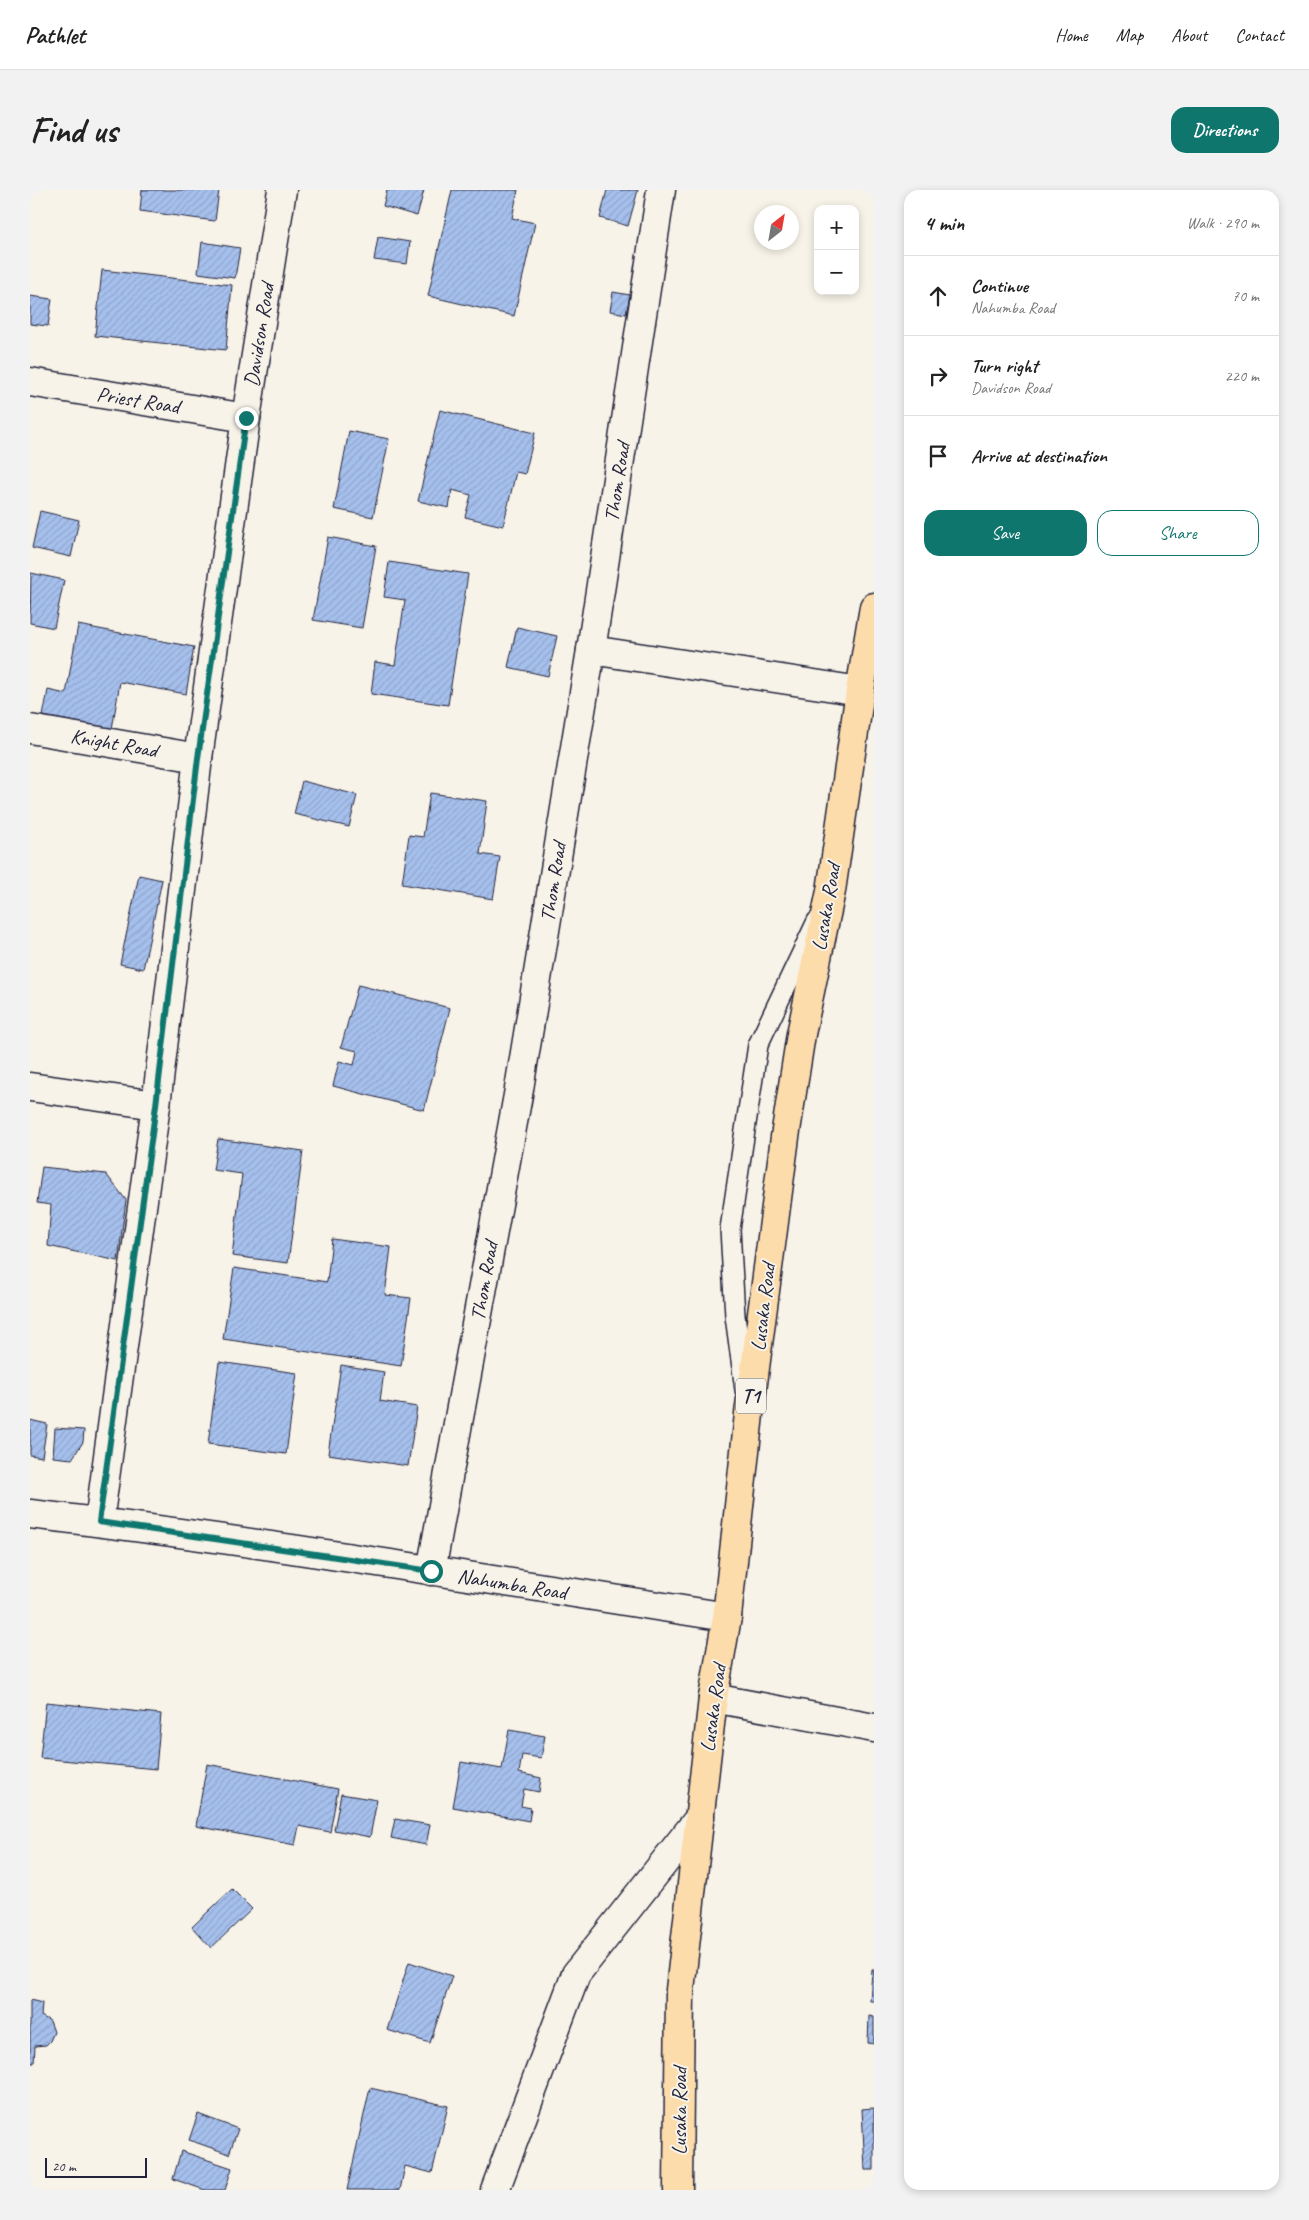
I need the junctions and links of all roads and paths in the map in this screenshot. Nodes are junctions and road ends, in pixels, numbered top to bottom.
1 (282, 190) edge
2 (661, 190) edge
3 (30, 382) edge
4 (246, 418) junction
5 (874, 607) edge
6 (591, 650) junction
7 (867, 692) edge
8 (30, 729) edge
9 (198, 758) junction
10 (831, 891) junction
11 (30, 1087) edge
12 (156, 1105) junction
13 (748, 1414) junction
14 (30, 1514) edge
15 (99, 1522) junction
16 (431, 1571) junction
17 (727, 1617) junction
18 (714, 1698) junction
19 (874, 1728) edge
20 (700, 1817) junction
21 (495, 2190) edge
22 (678, 2190) edge

1 - 4 street, Davidson Road
2 - 6 street, Thom Road
3 - 4 street, Priest Road
4 - 9 street, Davidson Road
5 - 7 highway, Lusaka Road / T1
6 - 7 street
6 - 16 street, Thom Road
7 - 10 highway, Lusaka Road / T1
8 - 9 street, Knight Road
9 - 12 street, Davidson Road
10 - 13 highway, Lusaka Road / T1
10 - 13 lane
11 - 12 street
12 - 15 street, Davidson Road
13 - 17 highway, Lusaka Road / T1
14 - 15 street, Nahumba Road
15 - 16 street, Nahumba Road
16 - 17 street, Nahumba Road
17 - 18 highway, Lusaka Road / T1
18 - 19 street
18 - 20 highway, Lusaka Road / T1
20 - 21 street
20 - 22 highway, Lusaka Road / T1

